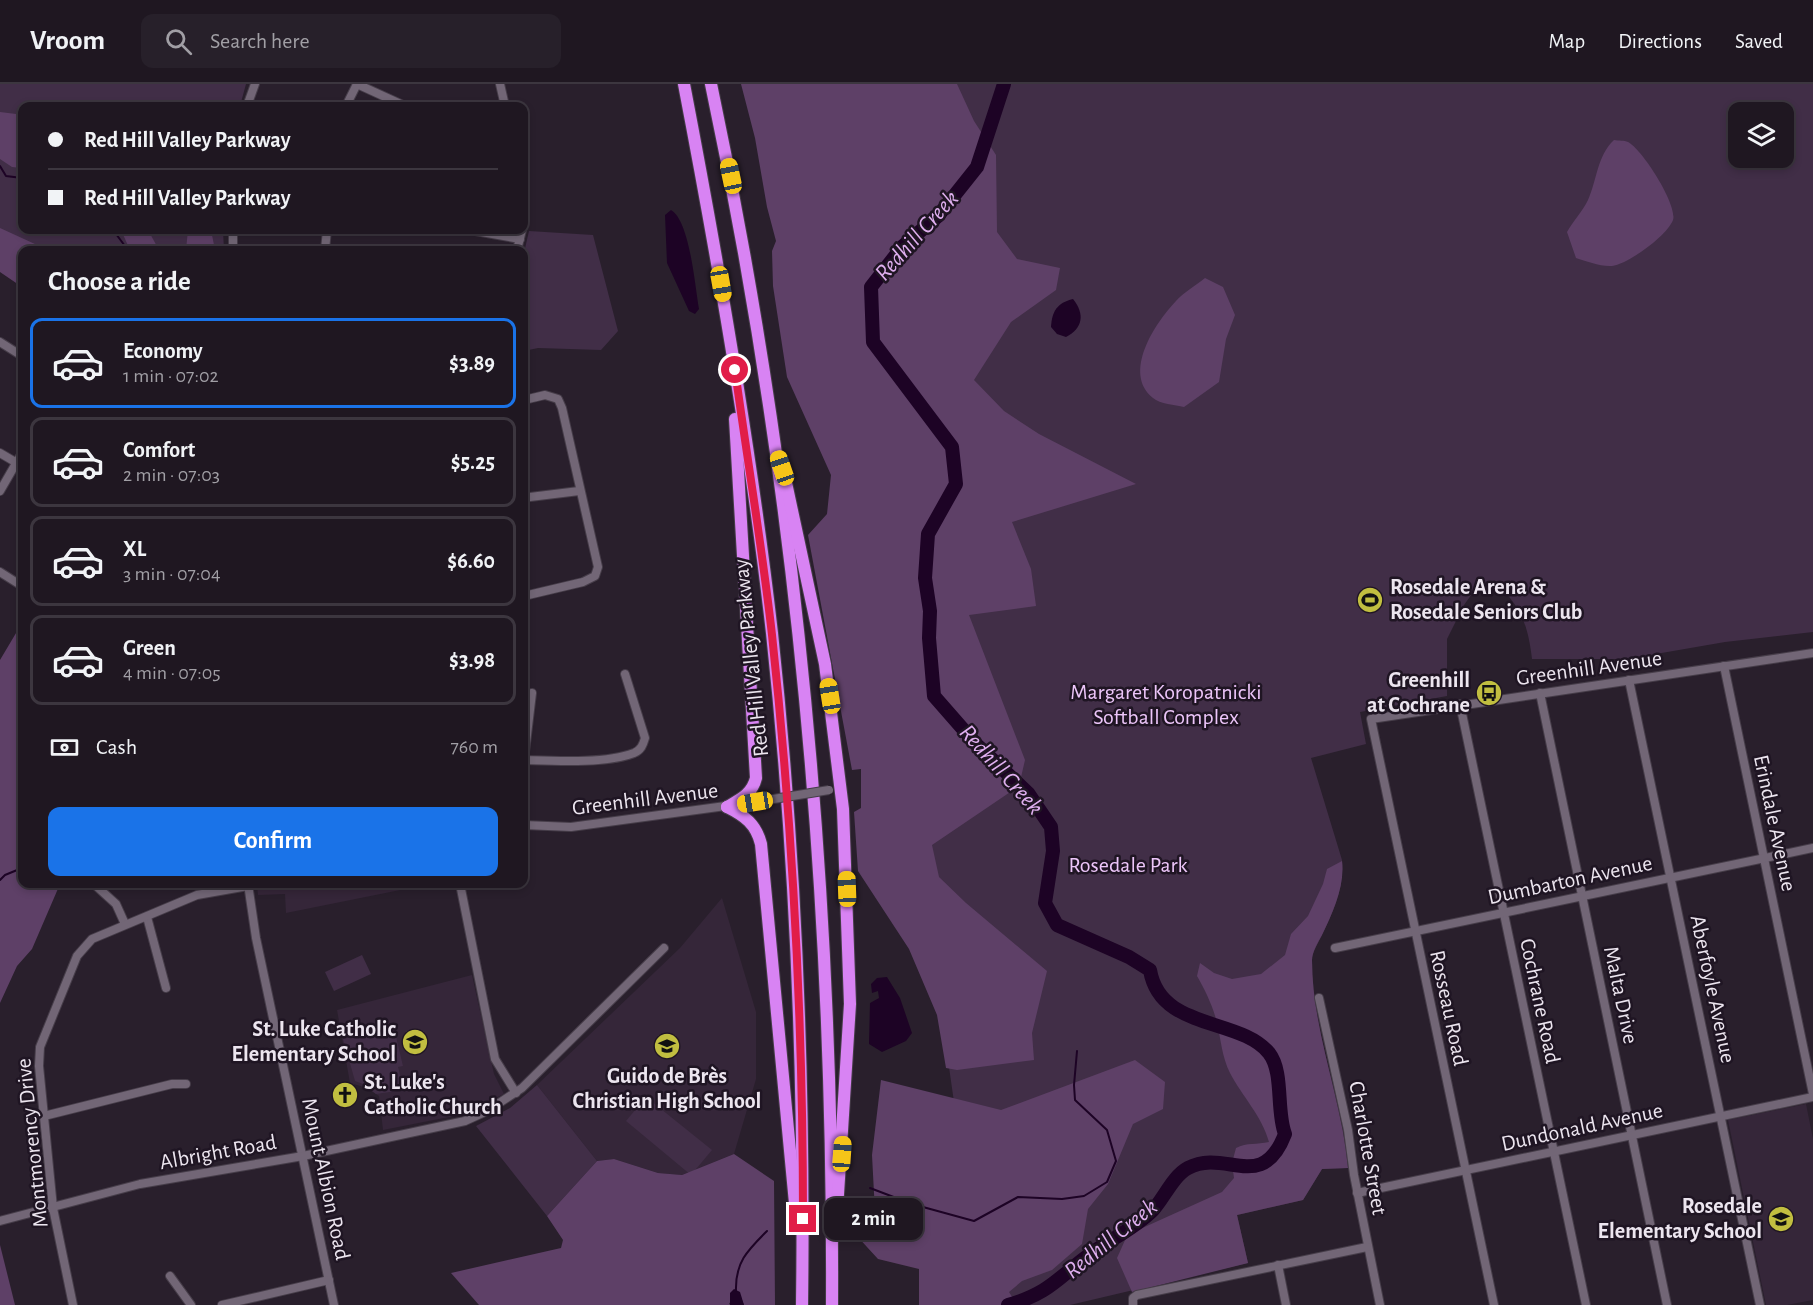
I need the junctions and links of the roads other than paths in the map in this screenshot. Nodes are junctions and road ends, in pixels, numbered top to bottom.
1 (255, 84) edge
2 (357, 84) edge
3 (500, 84) edge
4 (684, 84) edge
5 (711, 84) edge
6 (248, 102) edge
7 (348, 102) edge
8 (396, 102) edge
9 (504, 102) edge
10 (492, 234) edge
11 (521, 234) edge
12 (520, 239) junction
13 (518, 246) edge
14 (0, 342) edge
15 (18, 353) edge
16 (733, 358) junction
17 (528, 399) edge
18 (776, 451) junction
19 (0, 453) edge
20 (17, 463) joint
21 (0, 491) edge
22 (579, 491) junction
23 (530, 497) dead end
24 (0, 572) edge
25 (18, 583) edge
26 (528, 595) edge
27 (1813, 653) edge
28 (1724, 666) junction
29 (625, 674) dead end
30 (1629, 680) junction
31 (532, 693) dead end
32 (1540, 693) junction
33 (1460, 704) junction
34 (1371, 719) joint
35 (528, 726) edge
36 (528, 760) edge
37 (835, 789) junction
38 (727, 807) junction
39 (528, 825) edge
40 (1813, 848) edge
41 (1764, 858) junction
42 (1671, 877) junction
43 (98, 888) edge
44 (233, 888) edge
45 (248, 888) edge
46 (461, 888) edge
47 (1581, 896) junction
48 (1503, 912) junction
49 (147, 917) junction
50 (125, 924) junction
51 (1414, 931) junction
52 (664, 948) dead end
53 (1335, 948) dead end
54 (166, 988) dead end
55 (1319, 998) dead end
56 (186, 1084) dead end
57 (516, 1093) junction
58 (1813, 1095) edge
59 (44, 1116) junction
60 (1721, 1116) junction
61 (1632, 1136) junction
62 (1553, 1151) junction
63 (303, 1156) junction
64 (1465, 1170) junction
65 (1357, 1193) junction
66 (53, 1208) junction
67 (0, 1221) edge
68 (833, 1232) junction
69 (1368, 1247) junction
70 (802, 1265) junction
71 (1278, 1265) junction
72 (170, 1276) dead end
73 (328, 1280) junction
74 (73, 1305) edge
75 (191, 1305) edge
76 (222, 1305) edge
77 (334, 1305) edge
78 (802, 1305) edge
79 (832, 1305) edge
80 (1133, 1305) edge
81 (1286, 1305) edge
82 (1380, 1305) edge
83 (1494, 1305) edge
84 (1586, 1305) edge
85 (1667, 1305) edge
86 (1760, 1305) edge

1 - 6 street
2 - 7 street
2 - 8 street
3 - 9 street
4 - 16 highway, Red Hill Valley Parkway
5 - 18 highway
10 - 12 street
11 - 12 street
12 - 13 street
14 - 15 street
16 - 38 highway
16 - 70 highway, Red Hill Valley Parkway
17 - 22 street
18 - 37 highway
18 - 68 highway
19 - 20 street
20 - 21 street
22 - 23 street
22 - 26 street
24 - 25 street
27 - 28 street, Greenhill Avenue
28 - 30 street, Greenhill Avenue
28 - 41 street, Erindale Avenue
29 - 36 street
30 - 32 street, Greenhill Avenue
30 - 42 street, Aberfoyle Avenue
31 - 35 street
32 - 33 street, Greenhill Avenue
32 - 47 street, Malta Drive
33 - 34 street, Greenhill Avenue
33 - 48 street, Cochrane Road
34 - 51 street, Rosseau Road
37 - 38 street, Greenhill Avenue, bridge
37 - 68 highway
38 - 39 street, Greenhill Avenue
38 - 70 highway
40 - 41 street, Dumbarton Avenue
41 - 42 street, Dumbarton Avenue
41 - 58 street, Erindale Avenue
42 - 47 street, Dumbarton Avenue
42 - 60 street, Aberfoyle Avenue
43 - 50 street
44 - 49 street, Montmorency Drive
45 - 63 street, Mount Albion Road
46 - 57 street
47 - 48 street, Dumbarton Avenue
47 - 61 street, Malta Drive
48 - 51 street, Dumbarton Avenue
48 - 62 street, Cochrane Road
49 - 50 street, Montmorency Drive
49 - 54 street
50 - 59 street, Montmorency Drive
51 - 53 street, Dumbarton Avenue
51 - 64 street, Rosseau Road
52 - 57 street, Albright Road
55 - 65 street, Charlotte Street
56 - 59 street
57 - 63 street, Albright Road
58 - 60 street, Dundonald Avenue
59 - 66 street, Montmorency Drive
60 - 61 street, Dundonald Avenue
60 - 86 street, Aberfoyle Avenue
61 - 62 street, Dundonald Avenue
61 - 85 street, Malta Drive
62 - 64 street, Dundonald Avenue
62 - 84 street, Cochrane Road
63 - 66 street, Albright Road
63 - 73 street, Mount Albion Road
64 - 65 street, Dundonald Avenue
64 - 83 street, Rosseau Road
65 - 69 street, Charlotte Street
66 - 67 street, Albright Road
66 - 74 street, Montmorency Drive
68 - 79 highway
69 - 71 street
69 - 82 street, Charlotte Street
70 - 78 highway, Red Hill Valley Parkway
71 - 80 street
71 - 81 street
72 - 75 street
73 - 76 street
73 - 77 street, Mount Albion Road

